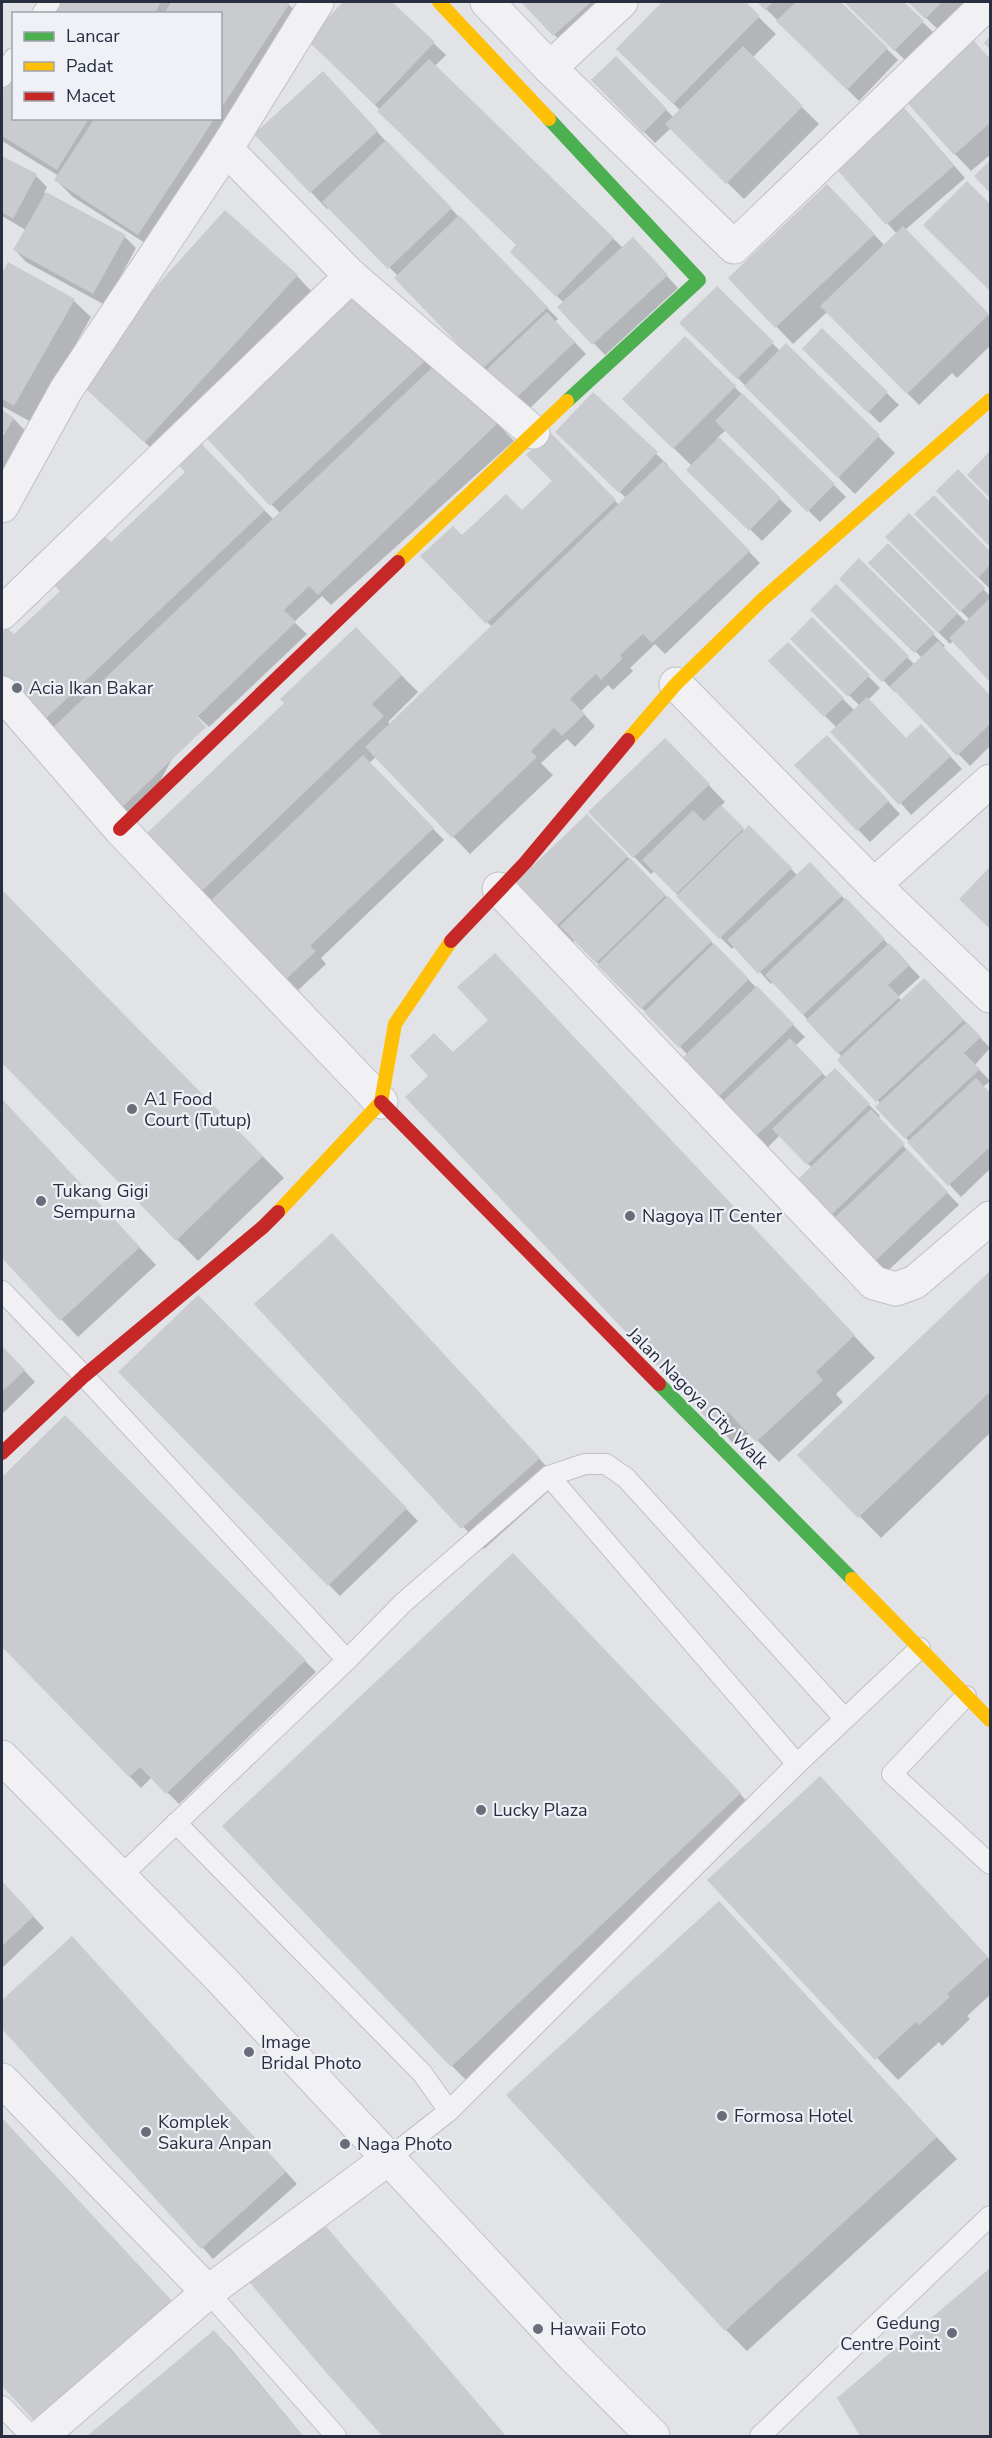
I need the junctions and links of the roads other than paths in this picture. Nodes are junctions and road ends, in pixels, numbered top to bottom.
1 (317, 2) edge
2 (439, 2) edge
3 (487, 2) edge
4 (621, 2) edge
5 (989, 2) edge
6 (12, 61) edge
7 (550, 68) junction
8 (2, 77) edge
9 (226, 149) junction
10 (351, 276) junction
11 (990, 400) edge
12 (533, 432) junction
13 (2, 506) edge
14 (2, 613) edge
15 (676, 684) junction
16 (2, 693) edge
17 (990, 780) edge
18 (120, 829) junction
19 (874, 885) junction
20 (499, 889) junction
21 (990, 996) edge
22 (381, 1102) junction
23 (990, 1218) edge
24 (2, 1292) edge
25 (84, 1376) junction
26 (2, 1453) edge
27 (549, 1476) junction
28 (920, 1648) junction
29 (347, 1660) junction
30 (966, 1696) junction
31 (844, 1718) junction
32 (990, 1720) edge
33 (2, 1757) edge
34 (797, 1764) junction
35 (176, 1823) junction
36 (990, 1864) edge
37 (120, 1877) junction
38 (2, 2080) edge
39 (449, 2110) junction
40 (389, 2158) junction
41 (990, 2216) edge
42 (208, 2292) junction
43 (2, 2406) edge
44 (31, 2436) edge
45 (41, 2436) edge
46 (336, 2436) edge
47 (653, 2436) edge
48 (760, 2436) edge

1 - 9 street
2 - 12 street
3 - 7 street
4 - 7 street
5 - 7 street
6 - 8 lane
9 - 10 street
9 - 13 street
10 - 12 street
10 - 14 street
11 - 15 street
12 - 18 street
15 - 19 street
15 - 20 street
16 - 18 street
17 - 19 street
18 - 22 street
19 - 21 street
20 - 22 street
20 - 23 street
22 - 25 street
22 - 28 street, Jalan Nagoya City Walk
24 - 25 lane
25 - 26 street
25 - 29 lane
27 - 29 lane
27 - 31 lane
27 - 34 lane
28 - 30 street, Jalan Nagoya City Walk
28 - 31 lane
29 - 35 lane
30 - 32 street, Jalan Nagoya City Walk
30 - 36 lane
31 - 34 lane
33 - 37 street
34 - 39 lane
35 - 37 lane
35 - 39 lane
37 - 40 street
38 - 42 street
39 - 40 lane
40 - 42 street
40 - 47 street
41 - 48 lane
42 - 45 street
42 - 46 lane
43 - 44 lane

